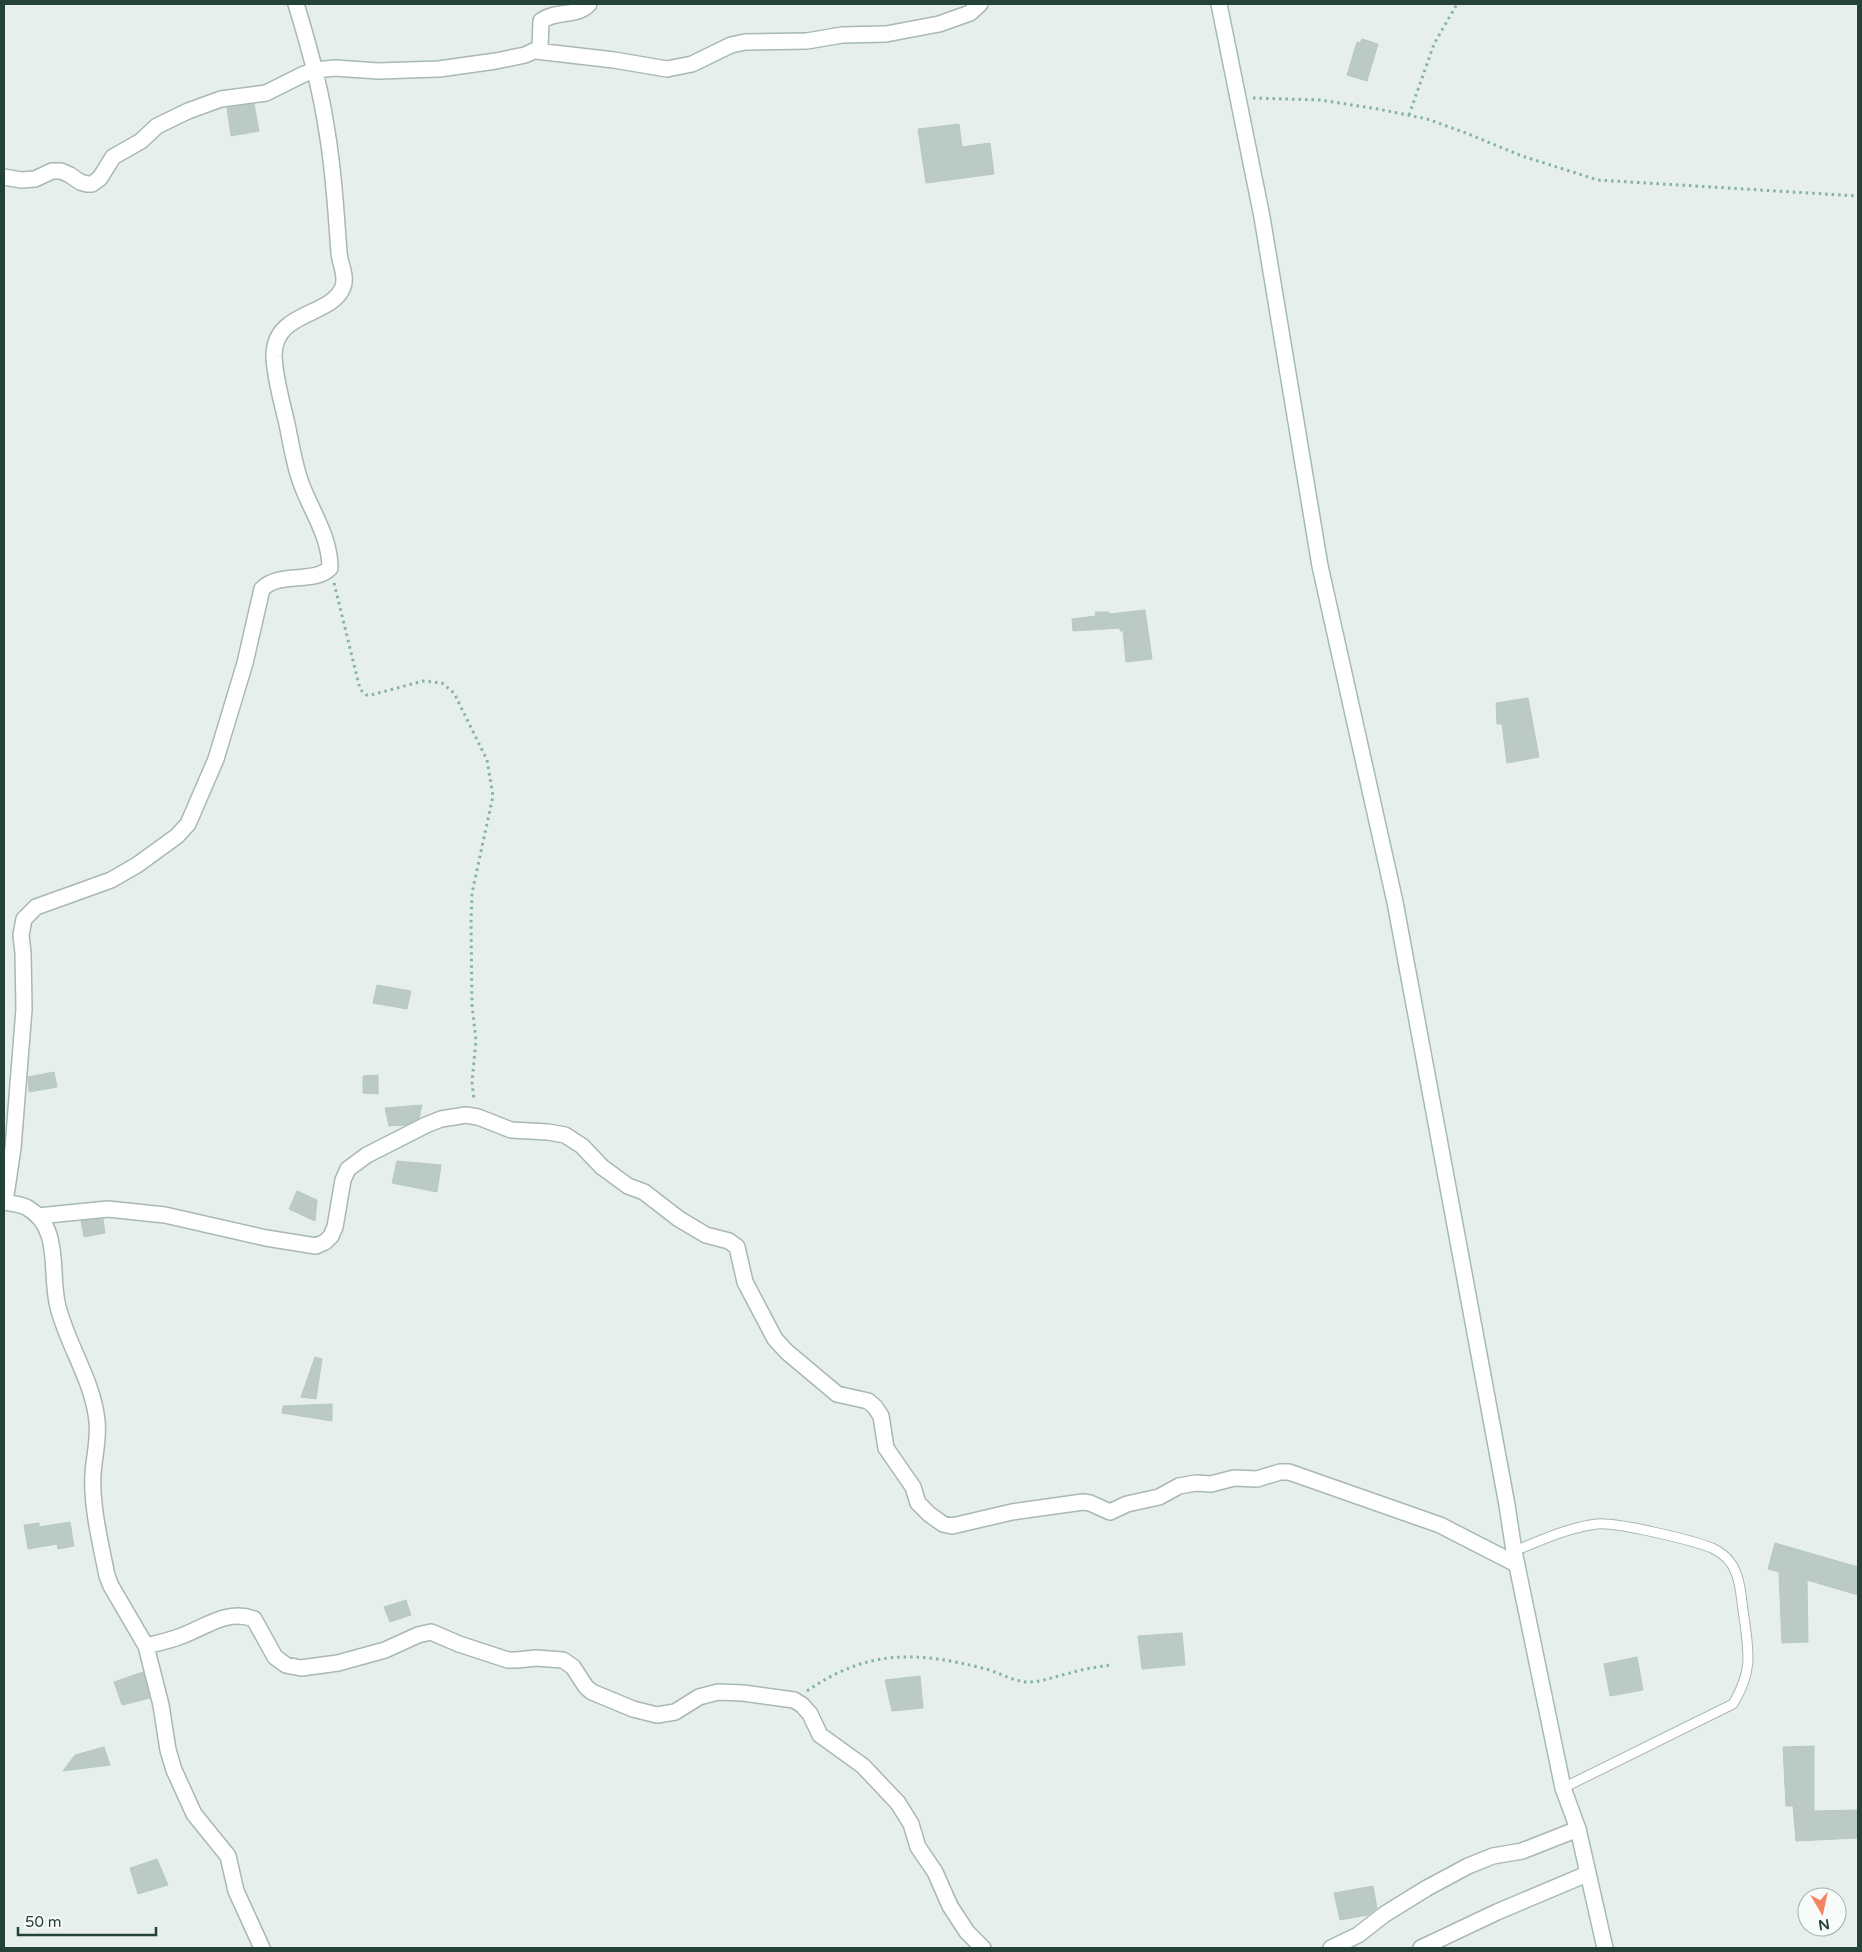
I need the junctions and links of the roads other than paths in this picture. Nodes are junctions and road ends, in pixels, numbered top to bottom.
1 (296, 4) edge
2 (590, 4) edge
3 (980, 4) edge
4 (1219, 4) edge
5 (536, 51) junction
6 (315, 70) junction
7 (4, 177) edge
8 (4, 1202) edge
9 (38, 1216) junction
10 (1515, 1558) junction
11 (146, 1646) junction
12 (1564, 1788) junction
13 (1578, 1829) junction
14 (1587, 1874) junction
15 (262, 1948) edge
16 (983, 1948) edge
17 (1331, 1948) edge
18 (1421, 1948) edge
19 (1605, 1948) edge

1 - 6 street
2 - 5 street
3 - 5 street
4 - 10 street
5 - 6 street
6 - 7 street
6 - 8 street
8 - 9 street
9 - 10 street
9 - 11 street
10 - 12 street
10 - 12 lane
11 - 15 street
11 - 16 street
12 - 13 street
13 - 14 street
13 - 17 street
14 - 18 street
14 - 19 street

